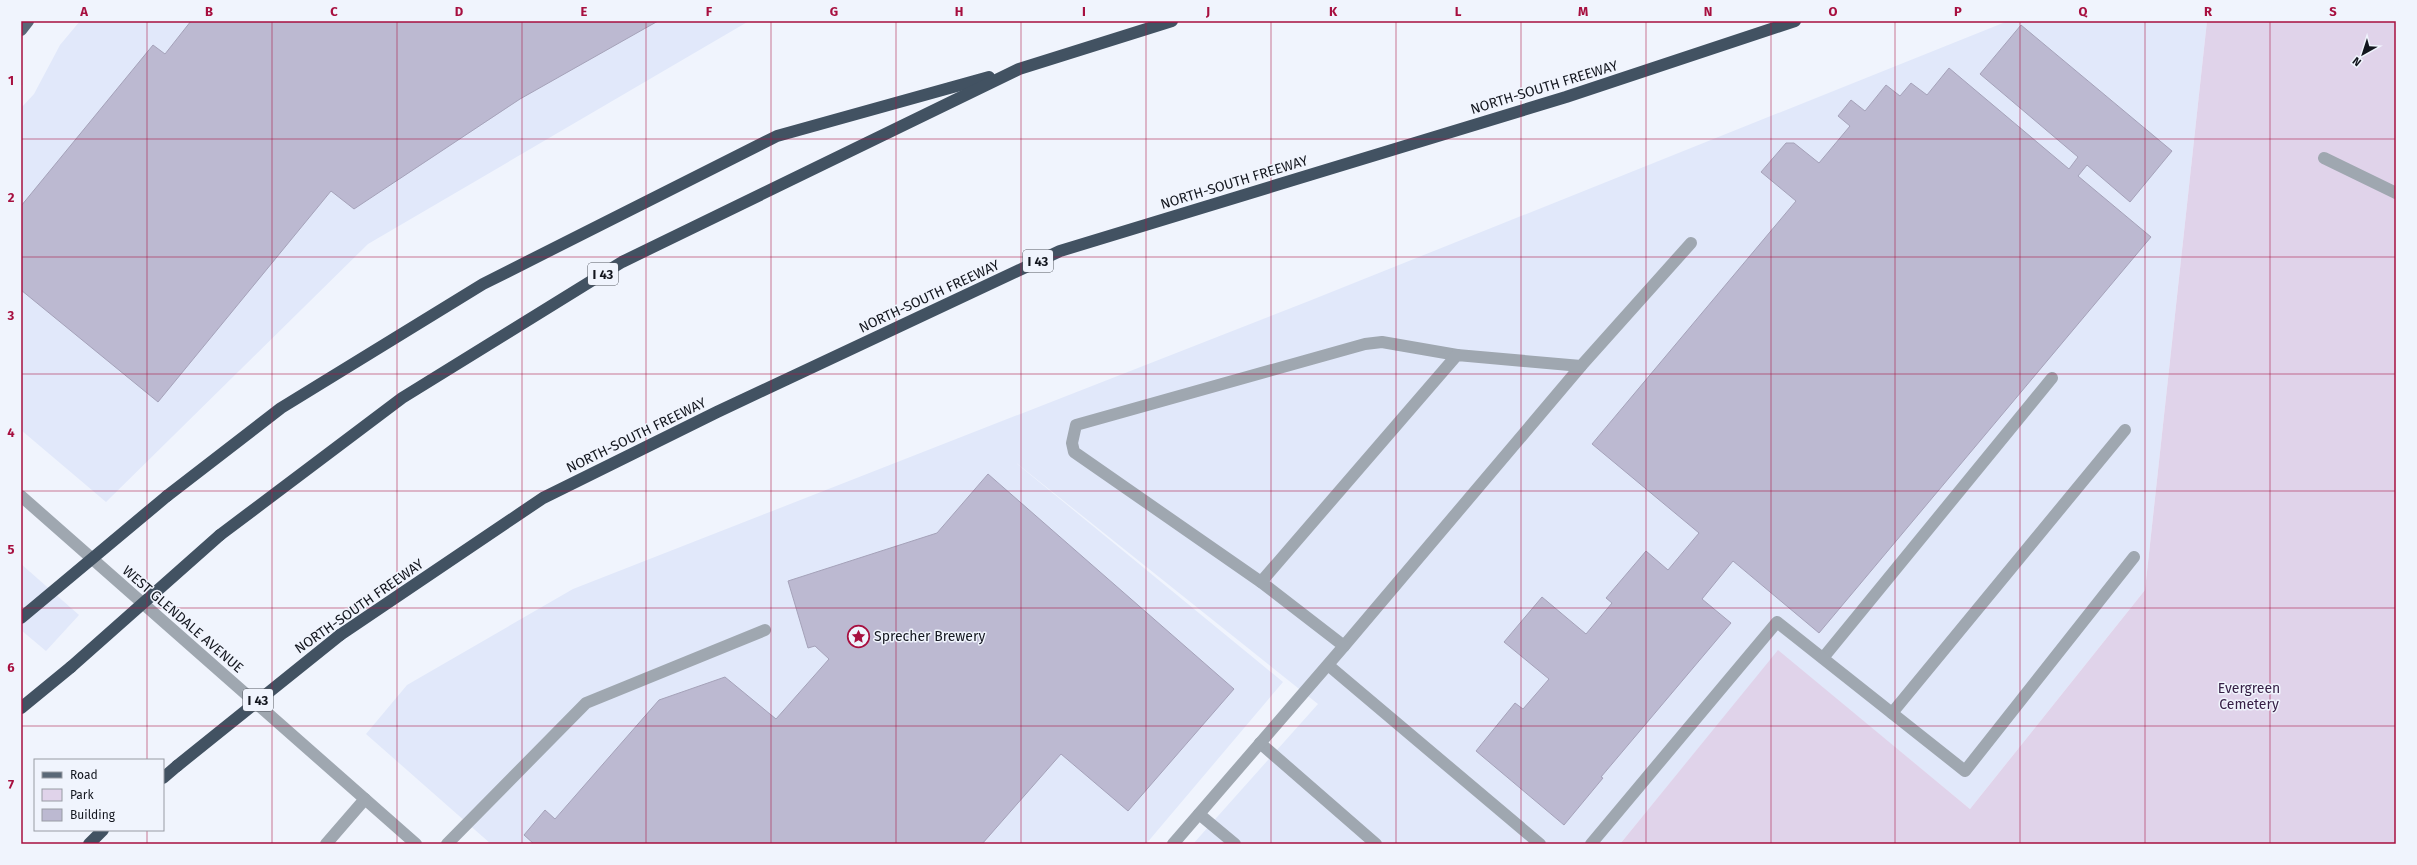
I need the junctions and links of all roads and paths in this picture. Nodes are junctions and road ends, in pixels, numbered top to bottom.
1 (28, 21) edge
2 (1172, 21) edge
3 (1795, 21) edge
4 (21, 30) edge
5 (1019, 69) junction
6 (2324, 158) dead end
7 (2396, 192) edge
8 (1691, 243) dead end
9 (1457, 355) junction
10 (1581, 366) junction
11 (2052, 378) dead end
12 (2125, 430) dead end
13 (21, 496) edge
14 (2134, 557) dead end
15 (1261, 582) junction
16 (21, 618) edge
17 (765, 630) dead end
18 (1344, 646) junction
19 (1823, 658) junction
20 (1328, 665) junction
21 (21, 708) edge
22 (1892, 713) junction
23 (1260, 744) junction
24 (164, 777) edge
25 (364, 799) junction
26 (1199, 814) junction
27 (102, 831) edge
28 (89, 844) edge
29 (326, 844) edge
30 (416, 844) edge
31 (447, 844) edge
32 (1173, 844) edge
33 (1235, 844) edge
34 (1376, 844) edge
35 (1540, 844) edge
36 (1591, 844) edge

1 - 4 main road
2 - 5 highway, I 43
3 - 24 highway, NORTH-SOUTH FREEWAY / I 43, bridge
5 - 16 highway, bridge
5 - 21 highway, I 43, bridge
6 - 7 street
8 - 10 street
9 - 10 street
9 - 15 street
9 - 15 street
10 - 18 street
11 - 19 street
12 - 22 street
13 - 25 street, WEST GLENDALE AVENUE
14 - 22 street
15 - 18 street
17 - 31 street
18 - 20 street
19 - 22 street
19 - 36 street
20 - 23 street
20 - 35 street
23 - 26 street
23 - 34 street
25 - 29 street
25 - 30 street, WEST GLENDALE AVENUE
26 - 32 street
26 - 33 street
27 - 28 highway

